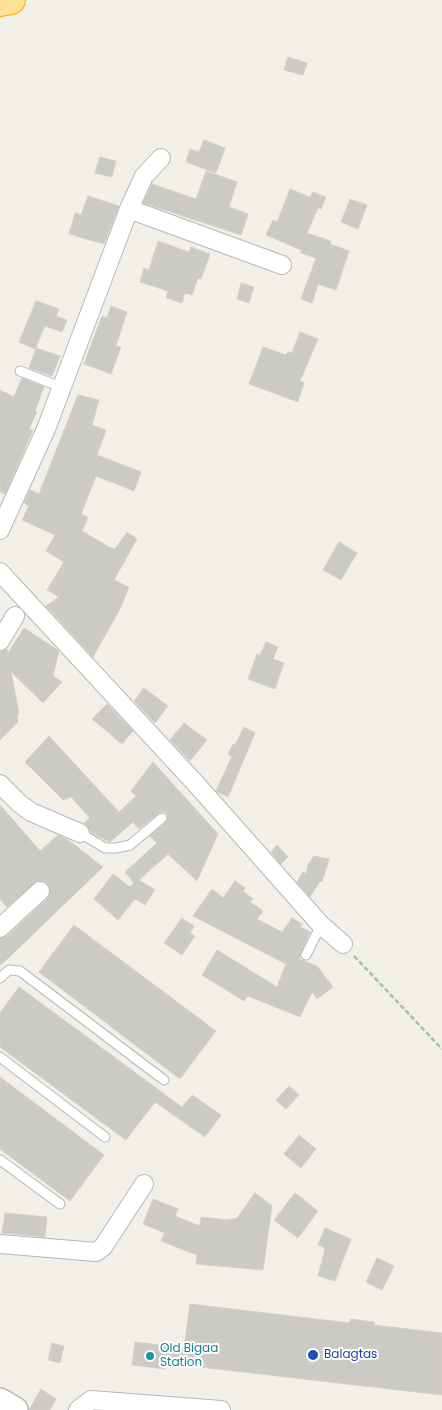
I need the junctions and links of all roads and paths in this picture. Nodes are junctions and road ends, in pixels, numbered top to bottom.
1 (11, 0) edge
2 (0, 2) edge
3 (160, 158) dead end
4 (129, 209) junction
5 (282, 265) dead end
6 (20, 371) dead end
7 (61, 387) junction
8 (0, 530) edge
9 (0, 572) edge
10 (15, 616) dead end
11 (0, 641) edge
12 (0, 784) edge
13 (162, 818) dead end
14 (80, 833) joint
15 (40, 891) dead end
16 (321, 925) junction
17 (0, 928) edge
18 (343, 944) joint
19 (306, 955) dead end
20 (0, 978) edge
21 (442, 1049) edge
22 (0, 1057) edge
23 (164, 1080) dead end
24 (105, 1137) dead end
25 (0, 1160) edge
26 (144, 1184) dead end
27 (60, 1204) dead end
28 (0, 1244) edge
29 (0, 1401) edge
30 (15, 1410) edge
31 (78, 1410) edge
32 (222, 1410) edge

1 - 2 highway
3 - 4 street
4 - 5 street
4 - 7 street
6 - 7 lane
7 - 8 street
9 - 16 street
10 - 11 street
12 - 14 street
13 - 14 lane
15 - 17 street
16 - 18 street
16 - 19 lane
18 - 21 path
20 - 23 lane
22 - 24 lane
25 - 27 lane
26 - 28 street
29 - 30 main road
31 - 32 street

